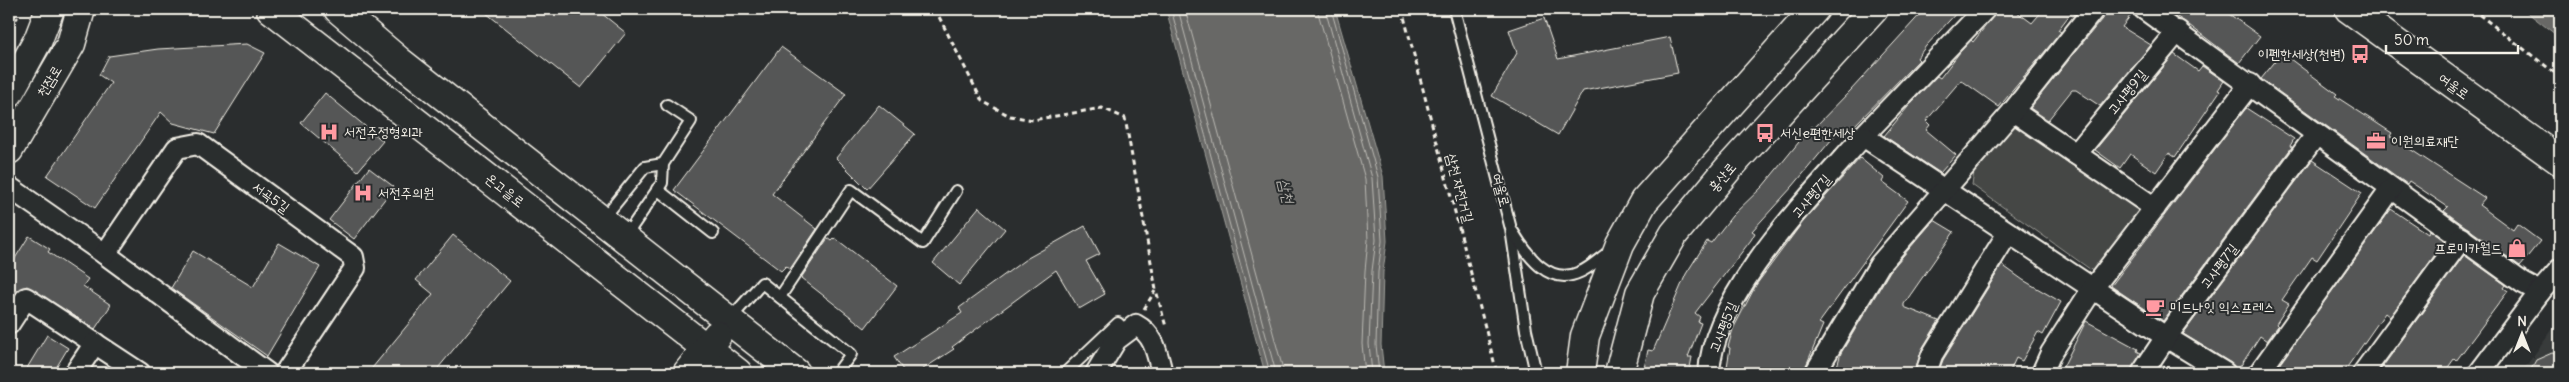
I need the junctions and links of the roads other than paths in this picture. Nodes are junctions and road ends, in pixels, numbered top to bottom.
1 (50, 9) edge
2 (81, 9) edge
3 (271, 9) edge
4 (338, 9) edge
5 (1454, 9) edge
6 (1815, 9) edge
7 (1874, 9) edge
8 (1985, 9) edge
9 (2094, 9) edge
10 (2144, 9) edge
11 (2348, 9) edge
12 (2178, 31) junction
13 (2250, 84) junction
14 (9, 93) edge
15 (667, 105) dead end
16 (2013, 111) junction
17 (2316, 135) junction
18 (1863, 136) junction
19 (9, 150) edge
20 (2076, 154) junction
21 (2560, 161) edge
22 (663, 164) junction
23 (9, 187) edge
24 (657, 189) junction
25 (2391, 189) junction
26 (1944, 190) junction
27 (956, 191) dead end
28 (2155, 208) junction
29 (602, 220) junction
30 (1511, 229) junction
31 (713, 233) dead end
32 (2008, 233) junction
33 (624, 238) junction
34 (2462, 238) junction
35 (1620, 244) junction
36 (105, 254) junction
37 (1760, 257) joint
38 (2560, 269) edge
39 (2094, 288) junction
40 (2540, 292) junction
41 (780, 297) junction
42 (729, 320) junction
43 (9, 324) edge
44 (1126, 331) junction
45 (2166, 337) junction
46 (95, 343) junction
47 (707, 349) junction
48 (1929, 364) edge
49 (1066, 372) edge
50 (75, 373) edge
51 (140, 373) edge
52 (267, 373) edge
53 (285, 373) edge
54 (687, 373) edge
55 (738, 373) edge
56 (796, 373) edge
57 (837, 373) edge
58 (1096, 373) edge
59 (1162, 373) edge
60 (1536, 373) edge
61 (1580, 373) edge
62 (1619, 373) edge
63 (1709, 373) edge
64 (1815, 373) edge
65 (2042, 373) edge
66 (2142, 373) edge
67 (2224, 373) edge
68 (2259, 373) edge
69 (2363, 373) edge
70 (2479, 373) edge

1 - 14 street, 천잠로
2 - 19 street, 천잠로
3 - 47 street, 온고을로
4 - 29 street
5 - 30 lane, 여울로
6 - 35 street
7 - 62 street, 홍산로
8 - 18 street, 고사평7길
9 - 16 street
10 - 12 street
11 - 21 street, 여울로
12 - 13 street
12 - 20 street, 고사평9길
13 - 17 street
13 - 28 street
15 - 22 lane
16 - 20 street
16 - 26 street
17 - 25 street
17 - 45 street, 고사평7길
18 - 26 street
18 - 37 street, 고사평7길
20 - 28 street
22 - 24 lane
22 - 29 lane
23 - 36 street
24 - 31 lane
24 - 33 lane
25 - 34 street
25 - 68 street
26 - 32 street
26 - 64 street
27 - 41 lane
28 - 39 street
29 - 33 street
30 - 35 lane
30 - 60 lane, 여울로
32 - 39 street
32 - 48 street
33 - 42 street
34 - 40 street
34 - 69 street
35 - 61 street
36 - 52 street
36 - 53 street, 서곡5길
37 - 63 street, 고사평5길
38 - 40 street
39 - 45 street
39 - 65 street
40 - 70 street
41 - 42 lane
41 - 57 lane
42 - 47 street
42 - 56 street
43 - 46 street
44 - 49 lane
44 - 58 street
44 - 59 street
45 - 66 street, 고사평7길
45 - 67 street
46 - 50 street
46 - 51 street
47 - 54 street
47 - 55 street, 온고을로

